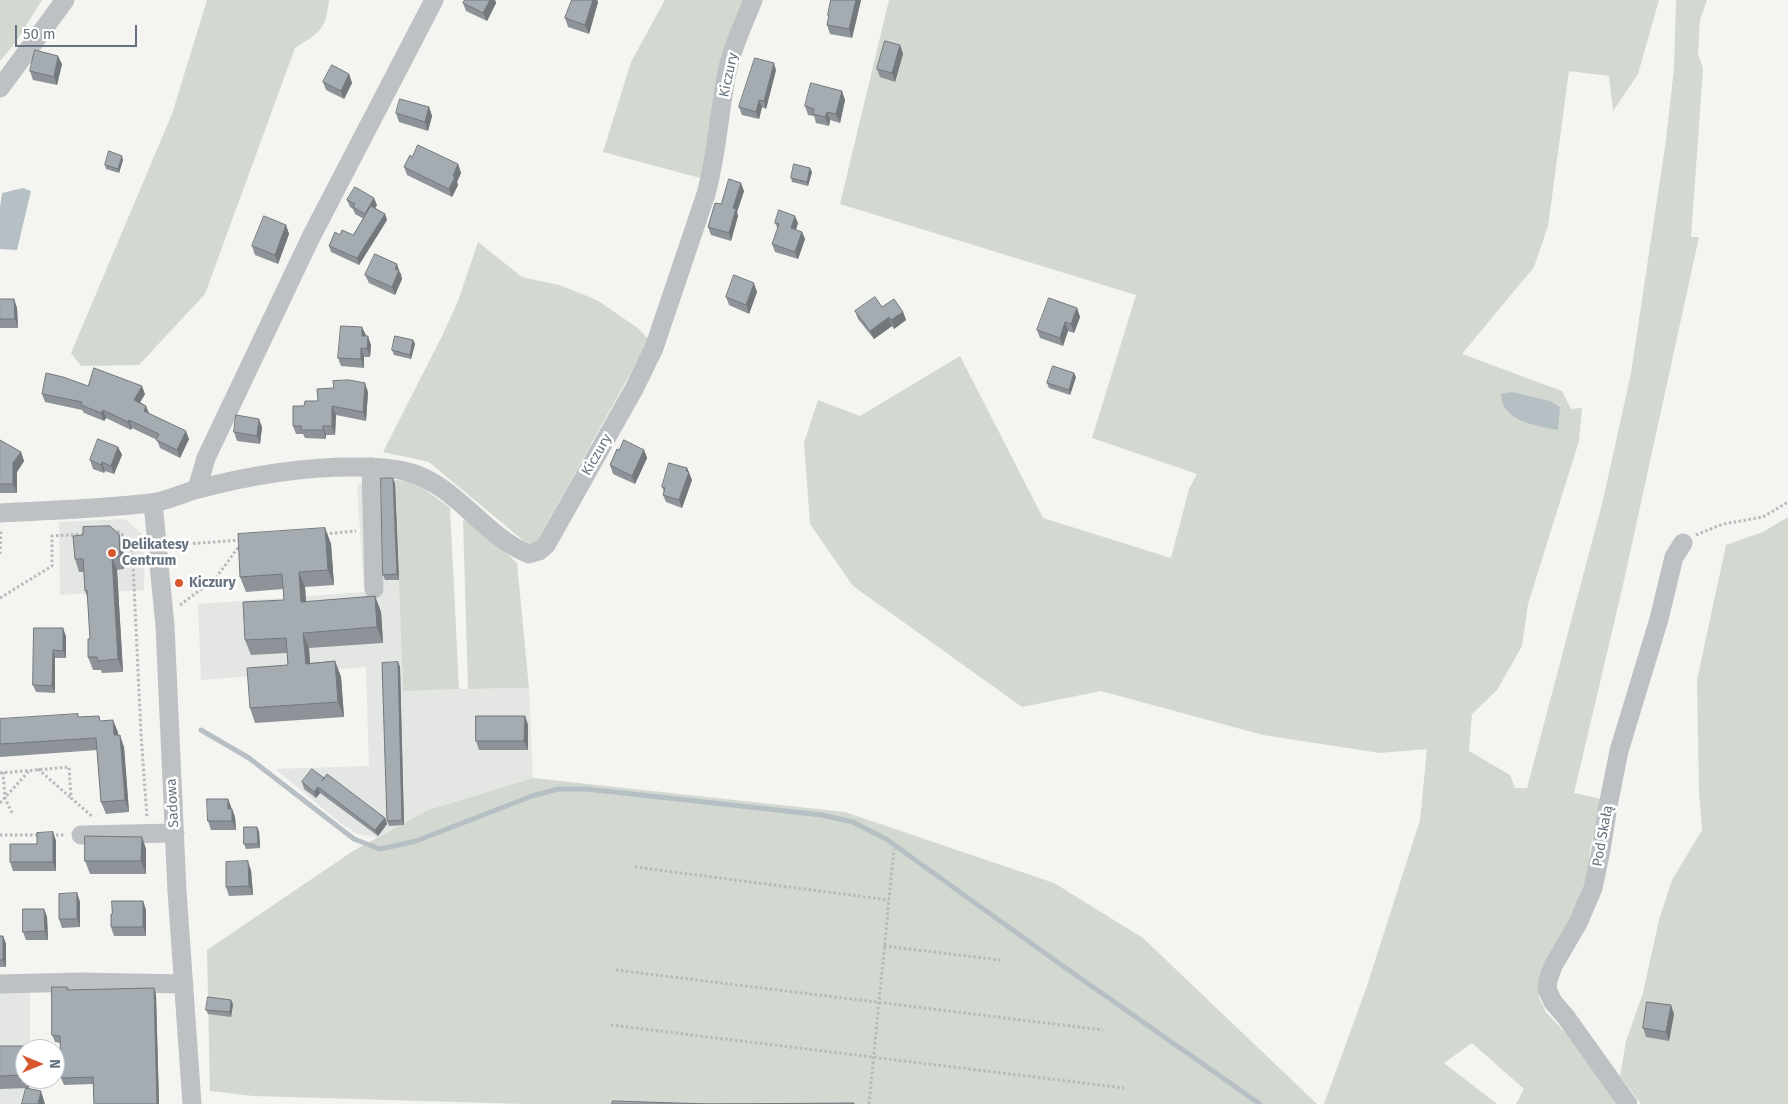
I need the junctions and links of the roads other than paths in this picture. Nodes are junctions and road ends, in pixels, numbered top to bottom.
1 (65, 0) edge
2 (434, 0) edge
3 (754, 0) edge
4 (0, 88) edge
5 (371, 466) junction
6 (197, 489) junction
7 (153, 503) junction
8 (1, 513) edge
9 (1683, 543) road end
10 (374, 589) dead end
11 (175, 833) junction
12 (81, 834) road end
13 (0, 984) edge
14 (184, 984) junction
15 (192, 1104) edge
16 (1628, 1104) edge

1 - 4 street
2 - 6 street
3 - 5 street, Kiczury
5 - 6 street, Kiczury
5 - 10 street
6 - 7 street, Kiczury
7 - 8 street, Kiczury
7 - 11 street, Sadowa
9 - 16 street, Pod Skałą
11 - 12 street
11 - 14 street, Sadowa
13 - 14 street
14 - 15 street, Sadowa

